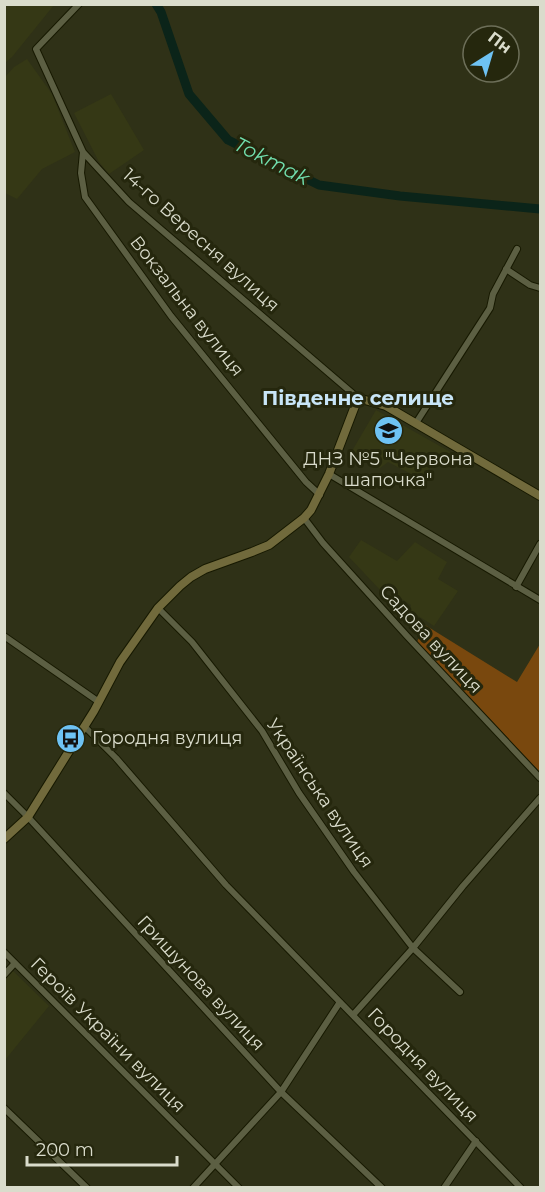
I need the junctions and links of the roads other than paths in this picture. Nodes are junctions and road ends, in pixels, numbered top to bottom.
1 (79, 4) edge
2 (83, 152) junction
3 (517, 249) dead end
4 (506, 269) junction
5 (540, 288) edge
6 (358, 398) junction
7 (416, 423) junction
8 (329, 474) junction
9 (320, 495) junction
10 (540, 496) edge
11 (304, 518) junction
12 (540, 544) edge
13 (516, 587) junction
14 (540, 600) edge
15 (158, 608) junction
16 (4, 636) edge
17 (99, 702) junction
18 (84, 726) junction
19 (540, 777) edge
20 (4, 793) edge
21 (540, 798) edge
22 (28, 817) junction
23 (4, 839) edge
24 (413, 948) junction
25 (4, 952) edge
26 (15, 963) junction
27 (4, 975) edge
28 (460, 992) dead end
29 (340, 1002) junction
30 (353, 1015) junction
31 (281, 1092) junction
32 (4, 1108) edge
33 (476, 1141) junction
34 (215, 1164) junction
35 (87, 1188) edge
36 (193, 1188) edge
37 (239, 1188) edge
38 (382, 1188) edge
39 (444, 1188) edge
40 (521, 1188) edge

1 - 2 street, 14-го Вересня вулиця
2 - 6 street, 14-го Вересня вулиця
2 - 9 street, Вокзальна вулиця
3 - 4 street
4 - 5 street
4 - 7 street
6 - 7 street, 14-го Вересня вулиця
6 - 8 street
7 - 10 street, 14-го Вересня вулиця
8 - 9 street
8 - 13 street
9 - 11 street
11 - 15 street
11 - 19 street, Садова вулиця
12 - 13 street
13 - 14 street
15 - 17 street
15 - 24 street, Українська вулиця
16 - 17 street
17 - 18 street
18 - 22 street
18 - 29 street, Городня вулиця
20 - 22 street, Гришунова вулиця
21 - 24 street
22 - 23 street
22 - 31 street, Гришунова вулиця
24 - 28 street, Українська вулиця
24 - 30 street
25 - 26 street, Героїв України вулиця
26 - 27 street
26 - 34 street, Героїв України вулиця
29 - 30 street, Городня вулиця
29 - 31 street
30 - 33 street, Городня вулиця
31 - 34 street
31 - 38 street, Гришунова вулиця
32 - 35 street
33 - 39 street
33 - 40 street, Городня вулиця
34 - 36 street
34 - 37 street, Героїв України вулиця

